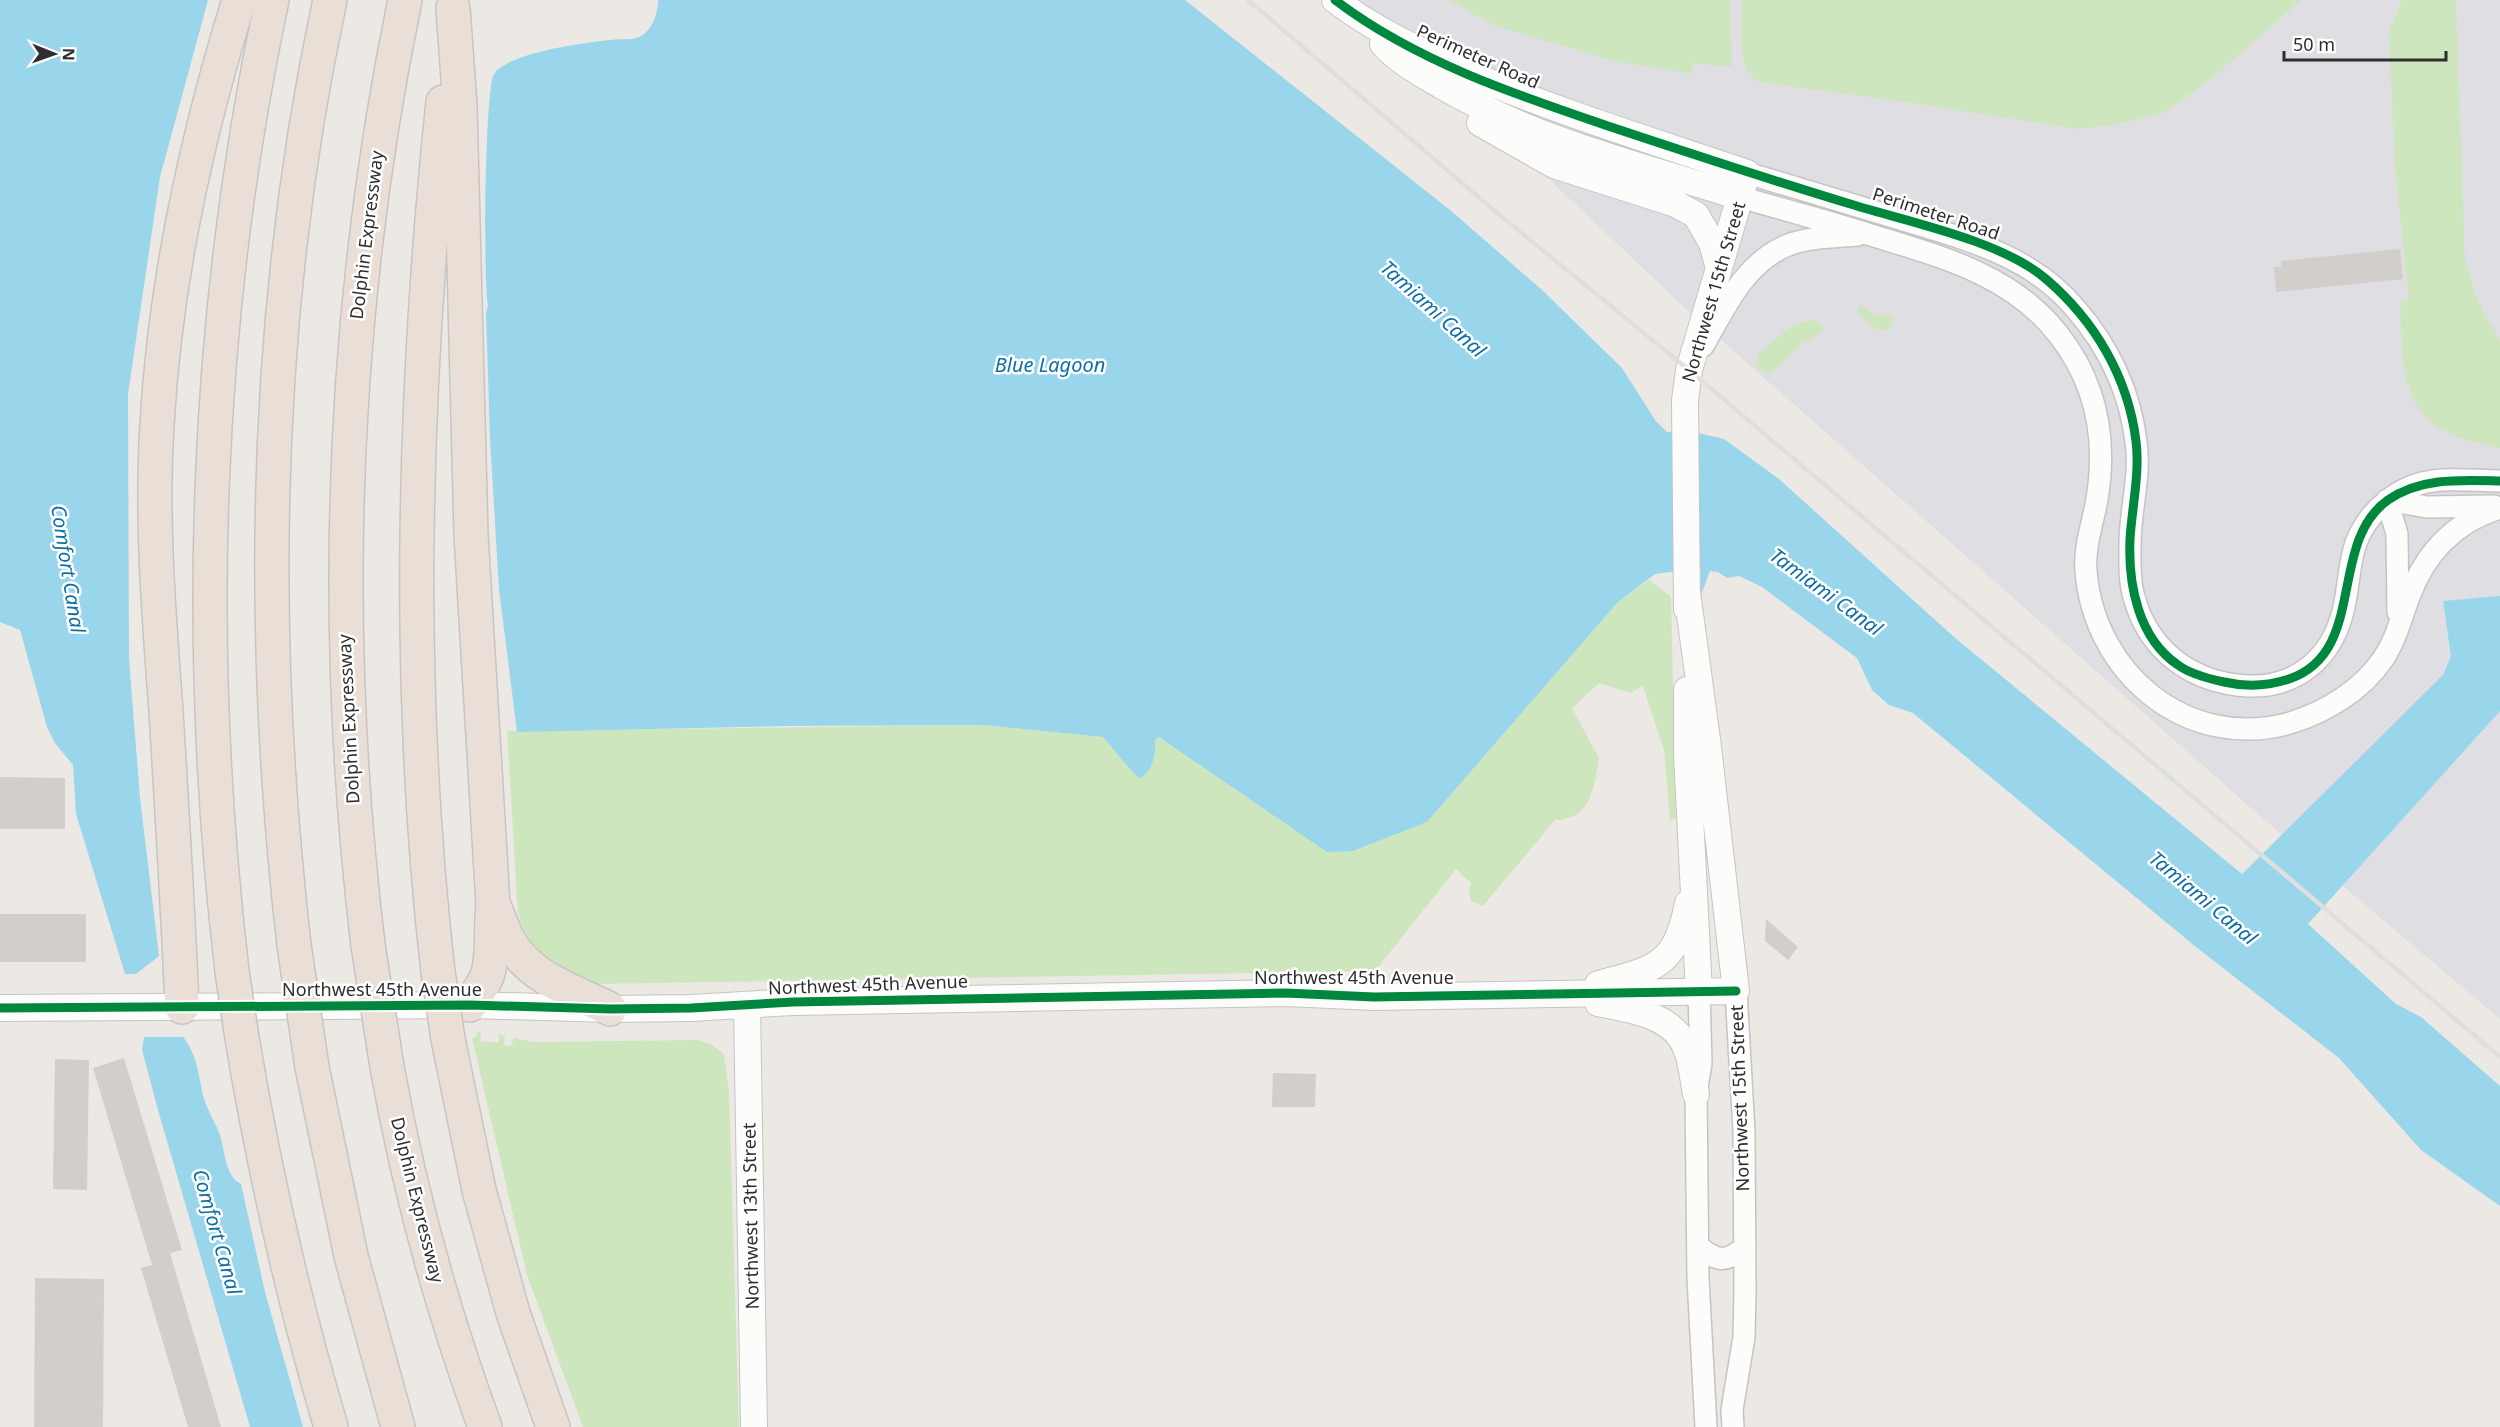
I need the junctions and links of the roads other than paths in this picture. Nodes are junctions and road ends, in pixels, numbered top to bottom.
1 (239, 0) edge
2 (272, 0) edge
3 (330, 0) edge
4 (405, 0) edge
5 (1335, 0) edge
6 (454, 4) edge
7 (1360, 19) junction
8 (1414, 69) junction
9 (1744, 184) junction
10 (1868, 234) junction
11 (1719, 268) junction
12 (1689, 370) junction
13 (2500, 481) edge
14 (2387, 500) junction
15 (2500, 507) edge
16 (1687, 592) junction
17 (2397, 632) junction
18 (1694, 870) junction
19 (493, 904) junction
20 (1737, 991) junction
21 (1699, 992) junction
22 (1557, 994) junction
23 (470, 1005) junction
24 (747, 1006) junction
25 (182, 1007) junction
26 (0, 1008) edge
27 (610, 1009) junction
28 (1696, 1094) junction
29 (1698, 1246) junction
30 (1745, 1247) junction
31 (331, 1427) edge
32 (398, 1427) edge
33 (485, 1427) edge
34 (553, 1427) edge
35 (754, 1427) edge
36 (1706, 1427) edge
37 (1733, 1427) edge

1 - 25 highway
2 - 31 highway, bridge
3 - 32 highway, bridge
4 - 33 highway, Dolphin Expressway, bridge
5 - 7 street, Perimeter Road
6 - 19 highway
6 - 34 highway, bridge
7 - 8 street, Perimeter Road
7 - 9 street, Perimeter Road
8 - 9 street, Perimeter Road
8 - 11 street
9 - 10 street, Perimeter Road
9 - 11 street, Northwest 15th Street
9 - 14 street, Perimeter Road
10 - 12 street
10 - 17 street, Perimeter Road
11 - 12 street, Northwest 15th Street
12 - 16 street, Northwest 15th Street
13 - 14 street, Perimeter Road
14 - 15 street
14 - 17 street
15 - 17 street, Perimeter Road
16 - 18 street, Northwest 15th Street
16 - 20 street, Northwest 15th Street
18 - 21 street, Northwest 15th Street
18 - 22 street
19 - 23 highway
19 - 27 highway
20 - 21 street, Northwest 45th Avenue
20 - 30 street, Northwest 15th Street
21 - 22 street, Northwest 45th Avenue
21 - 28 street, Northwest 15th Street
22 - 24 street, Northwest 45th Avenue
22 - 28 street
23 - 25 street, Northwest 45th Avenue
23 - 27 street, Northwest 45th Avenue
24 - 27 street, Northwest 45th Avenue
24 - 35 street, Northwest 13th Street
25 - 26 street, Northwest 45th Avenue
28 - 29 street, Northwest 15th Street
29 - 30 street
29 - 36 street, Northwest 15th Street
30 - 37 street, Northwest 15th Street

